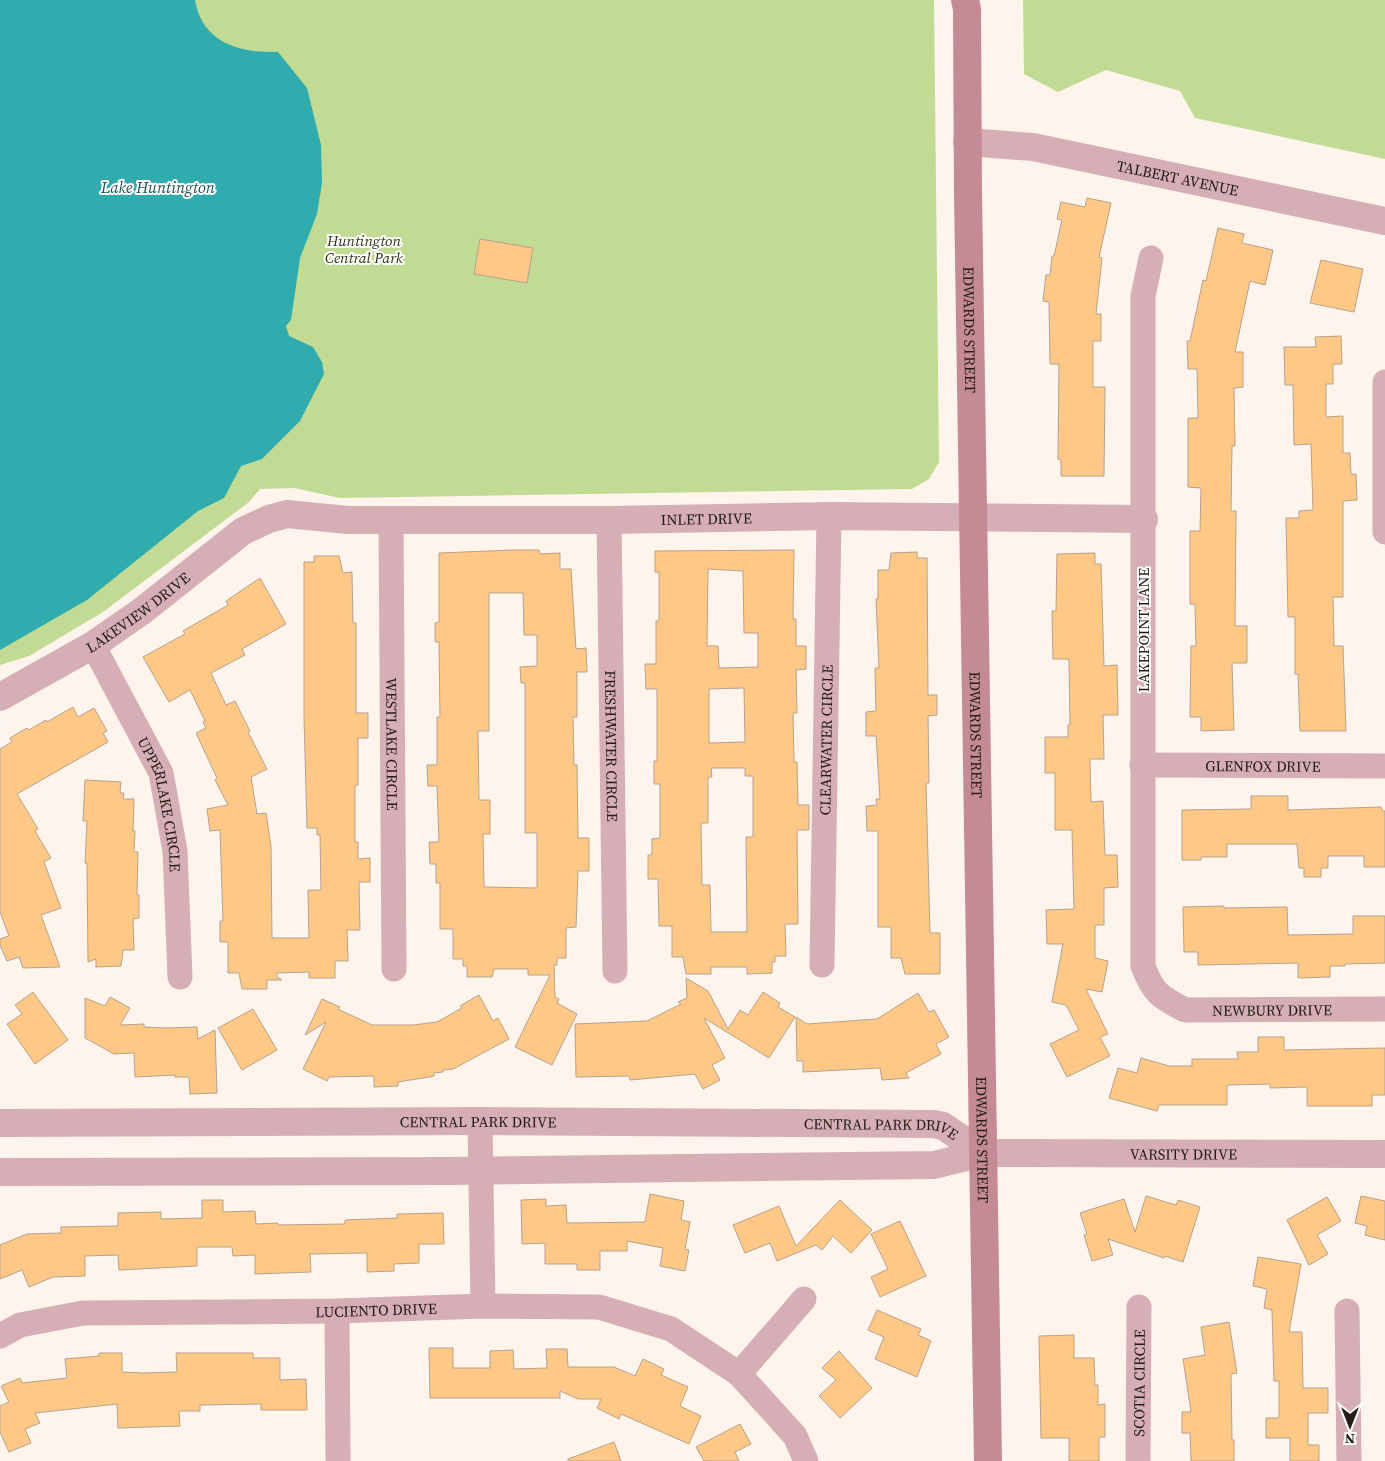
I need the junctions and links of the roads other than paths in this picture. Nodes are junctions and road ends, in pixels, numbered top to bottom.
1 (968, 3) edge
2 (968, 142) junction
3 (1385, 221) edge
4 (1151, 258) dead end
5 (1385, 382) edge
6 (829, 516) junction
7 (974, 516) junction
8 (269, 518) joint
9 (391, 518) junction
10 (1144, 519) junction
11 (610, 520) junction
12 (1385, 532) edge
13 (93, 644) junction
14 (0, 697) edge
15 (1142, 765) junction
16 (1385, 766) edge
17 (822, 965) dead end
18 (394, 969) dead end
19 (615, 971) dead end
20 (180, 977) dead end
21 (1161, 998) joint
22 (1385, 1009) edge
23 (480, 1121) junction
24 (0, 1123) edge
25 (983, 1153) junction
26 (1385, 1154) edge
27 (480, 1170) junction
28 (0, 1172) edge
29 (804, 1299) dead end
30 (483, 1306) junction
31 (1139, 1307) dead end
32 (337, 1311) junction
33 (1347, 1311) dead end
34 (0, 1336) edge
35 (738, 1374) junction
36 (338, 1461) edge
37 (806, 1461) edge
38 (988, 1461) edge
39 (1138, 1461) edge
40 (1349, 1461) edge

1 - 2 main road, EDWARDS STREET
2 - 3 street, TALBERT AVENUE
2 - 7 main road, EDWARDS STREET
4 - 10 street, LAKEPOINT LANE
5 - 12 street
6 - 7 street, INLET DRIVE
6 - 11 street, INLET DRIVE
6 - 17 street, CLEARWATER CIRCLE
7 - 10 street, INLET DRIVE
7 - 25 main road, EDWARDS STREET
8 - 9 street, INLET DRIVE
8 - 13 street, LAKEVIEW DRIVE
9 - 11 street, INLET DRIVE
9 - 18 street, WESTLAKE CIRCLE
10 - 15 street, LAKEPOINT LANE
11 - 19 street, FRESHWATER CIRCLE
13 - 14 street, LAKEVIEW DRIVE
13 - 20 street, UPPERLAKE CIRCLE
15 - 16 street, GLENFOX DRIVE
15 - 21 street, LAKEPOINT LANE
21 - 22 street, NEWBURY DRIVE
23 - 24 street, CENTRAL PARK DRIVE
23 - 25 street, CENTRAL PARK DRIVE
23 - 27 street
25 - 26 street, VARSITY DRIVE
25 - 27 street, CENTRAL PARK DRIVE
25 - 38 main road, EDWARDS STREET
27 - 28 street, CENTRAL PARK DRIVE
27 - 30 street
29 - 35 street
30 - 32 street, LUCIENTO DRIVE
30 - 35 street, LUCIENTO DRIVE
31 - 39 street, SCOTIA CIRCLE
32 - 34 street, LUCIENTO DRIVE
32 - 36 street
33 - 40 street
35 - 37 street, LUCIENTO DRIVE

